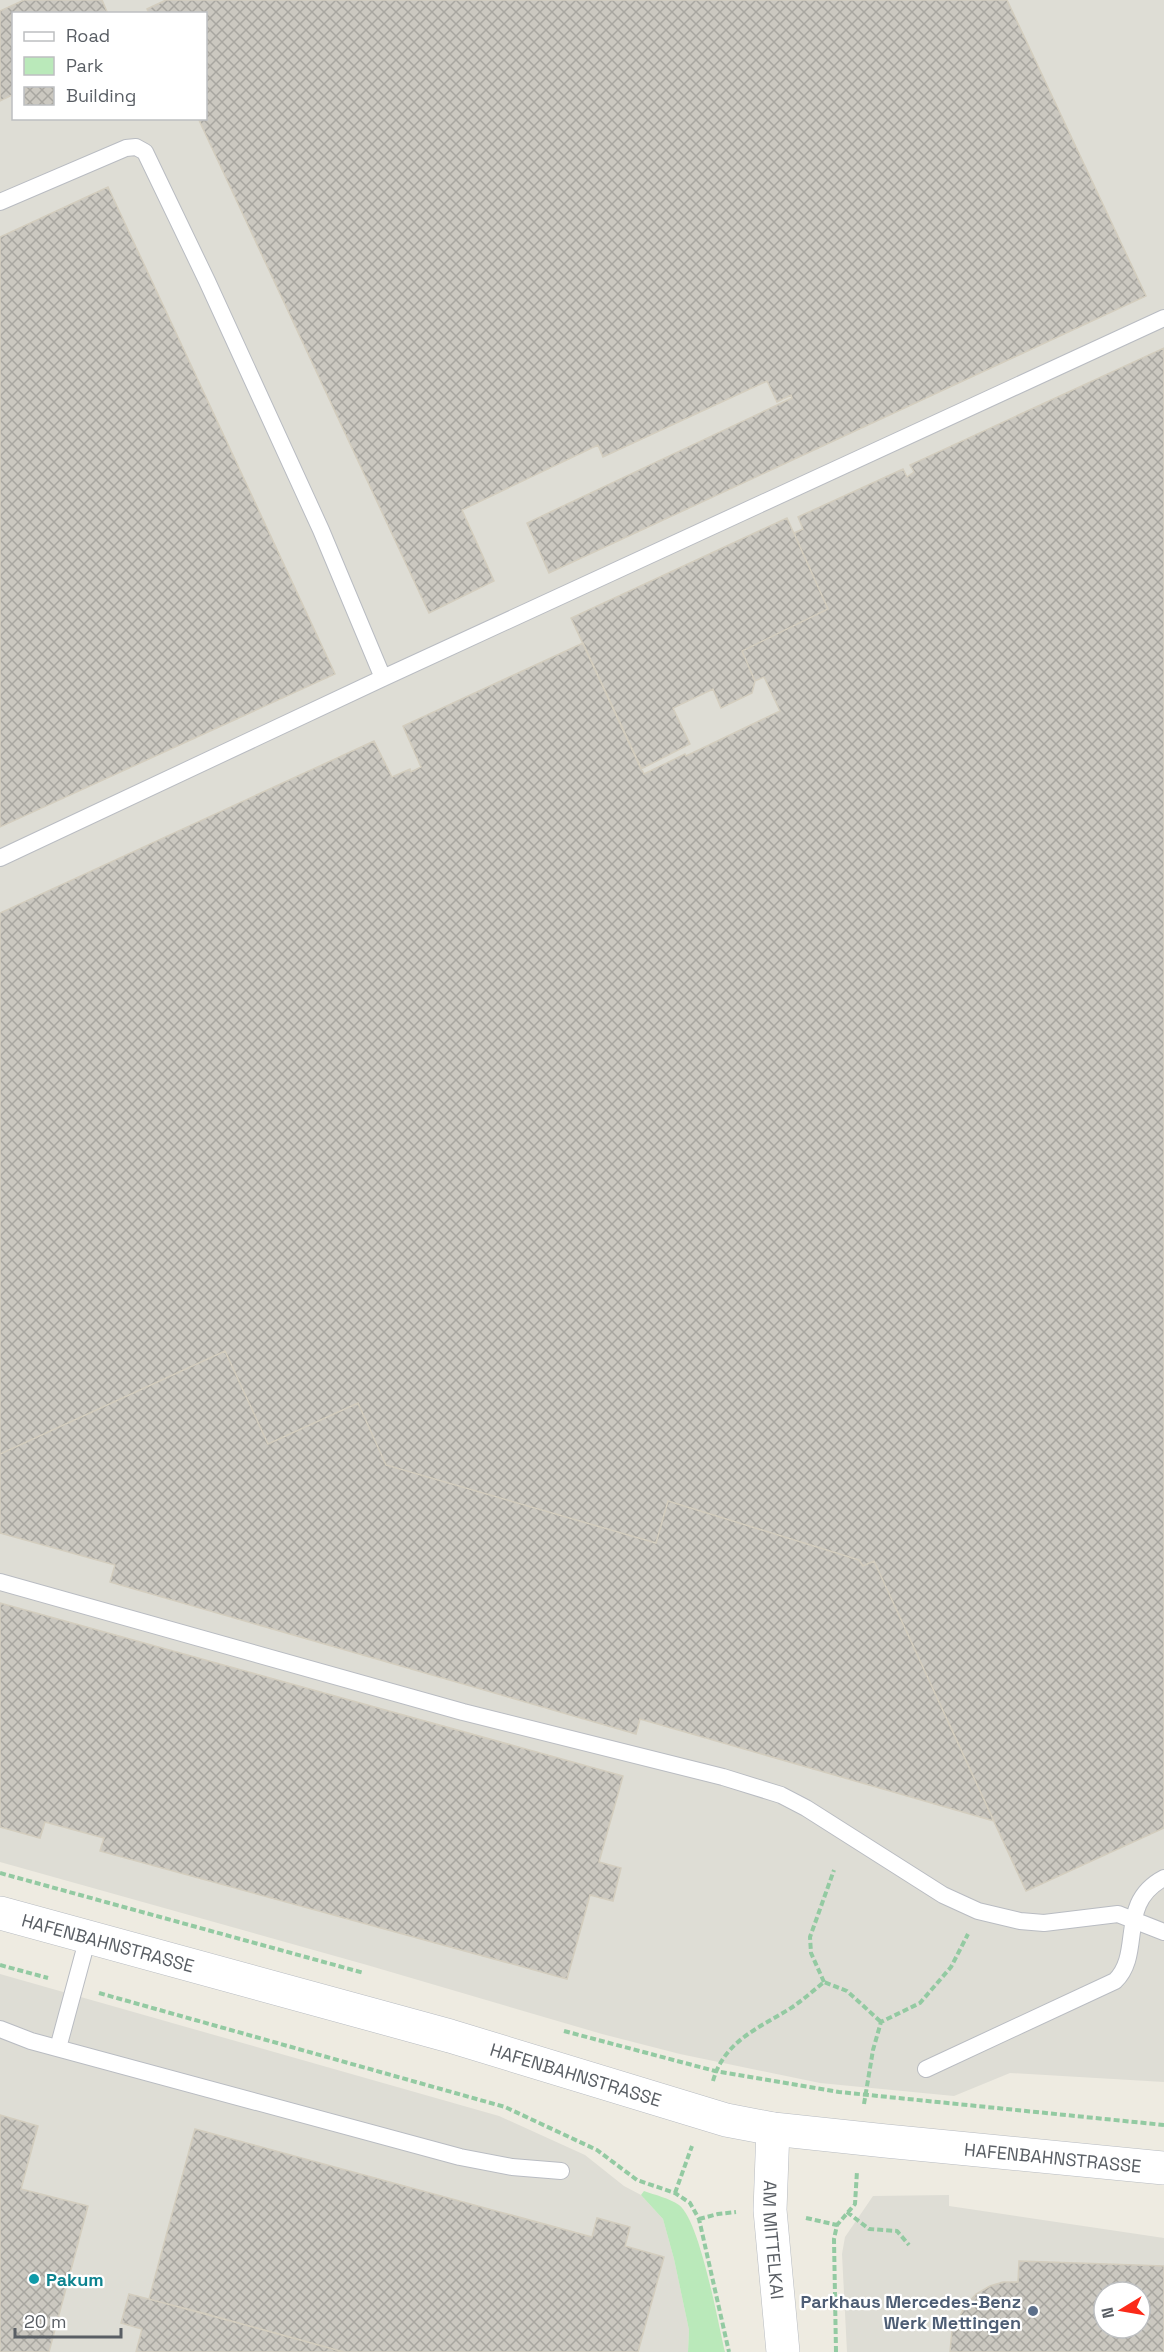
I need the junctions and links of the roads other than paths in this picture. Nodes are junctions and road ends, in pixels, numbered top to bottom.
1 (0, 202) edge
2 (1164, 318) edge
3 (383, 678) junction
4 (0, 858) edge
5 (0, 1582) edge
6 (1164, 1878) edge
7 (0, 1913) edge
8 (1132, 1919) junction
9 (1164, 1932) edge
10 (88, 1937) junction
11 (0, 2029) edge
12 (58, 2048) junction
13 (926, 2069) dead end
14 (773, 2129) junction
15 (1164, 2168) edge
16 (561, 2171) dead end
17 (783, 2352) edge

1 - 3 lane
2 - 3 lane
3 - 4 lane
5 - 8 lane
6 - 8 lane
7 - 10 main road, HAFENBAHNSTRASSE
8 - 9 lane
8 - 13 lane
10 - 12 lane
10 - 14 main road, HAFENBAHNSTRASSE
11 - 12 lane
12 - 16 lane
14 - 15 main road, HAFENBAHNSTRASSE
14 - 17 main road, AM MITTELKAI

